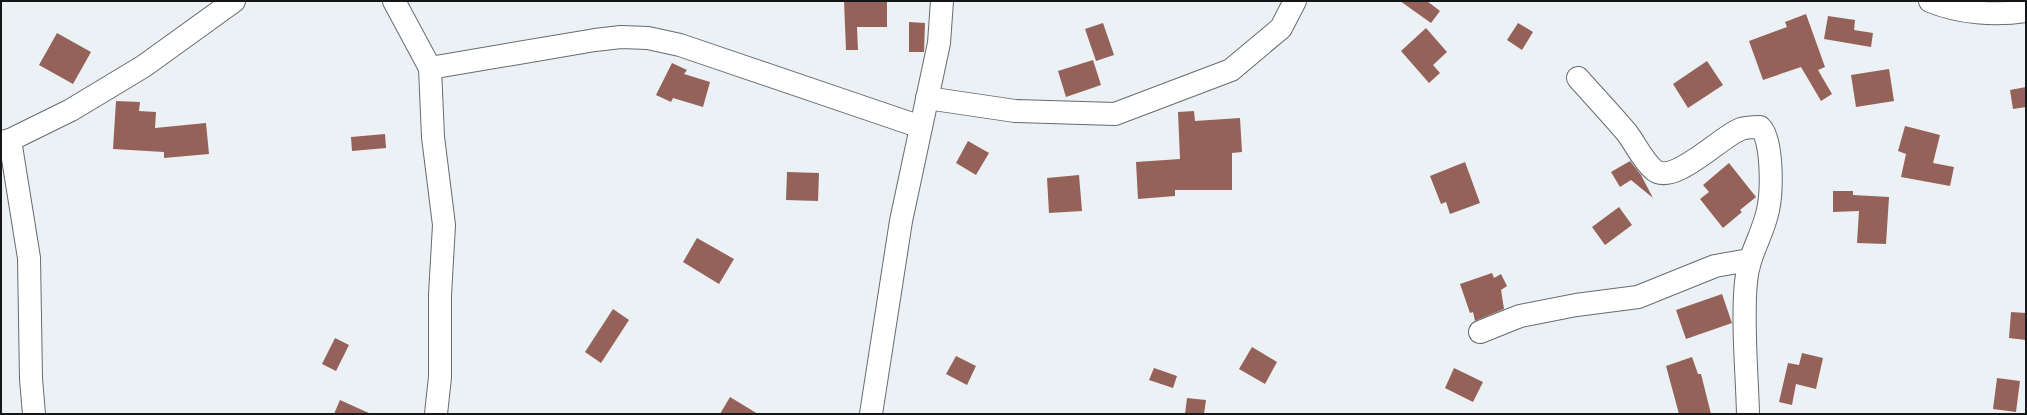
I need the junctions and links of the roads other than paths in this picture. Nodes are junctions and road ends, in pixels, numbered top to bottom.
1 (234, 1) edge
2 (394, 1) edge
3 (942, 1) edge
4 (1295, 1) edge
5 (1930, 1) edge
6 (2026, 11) edge
7 (430, 68) junction
8 (1578, 78) dead end
9 (927, 98) junction
10 (921, 127) junction
11 (5, 141) edge
12 (1749, 260) junction
13 (1480, 332) dead end
14 (34, 414) edge
15 (436, 414) edge
16 (871, 414) edge
17 (1748, 414) edge

1 - 11 street
2 - 7 street
3 - 9 street
4 - 9 street
5 - 6 street
7 - 10 street
7 - 15 street
8 - 12 street
9 - 10 street
10 - 16 street
11 - 14 street
12 - 13 street
12 - 17 street

